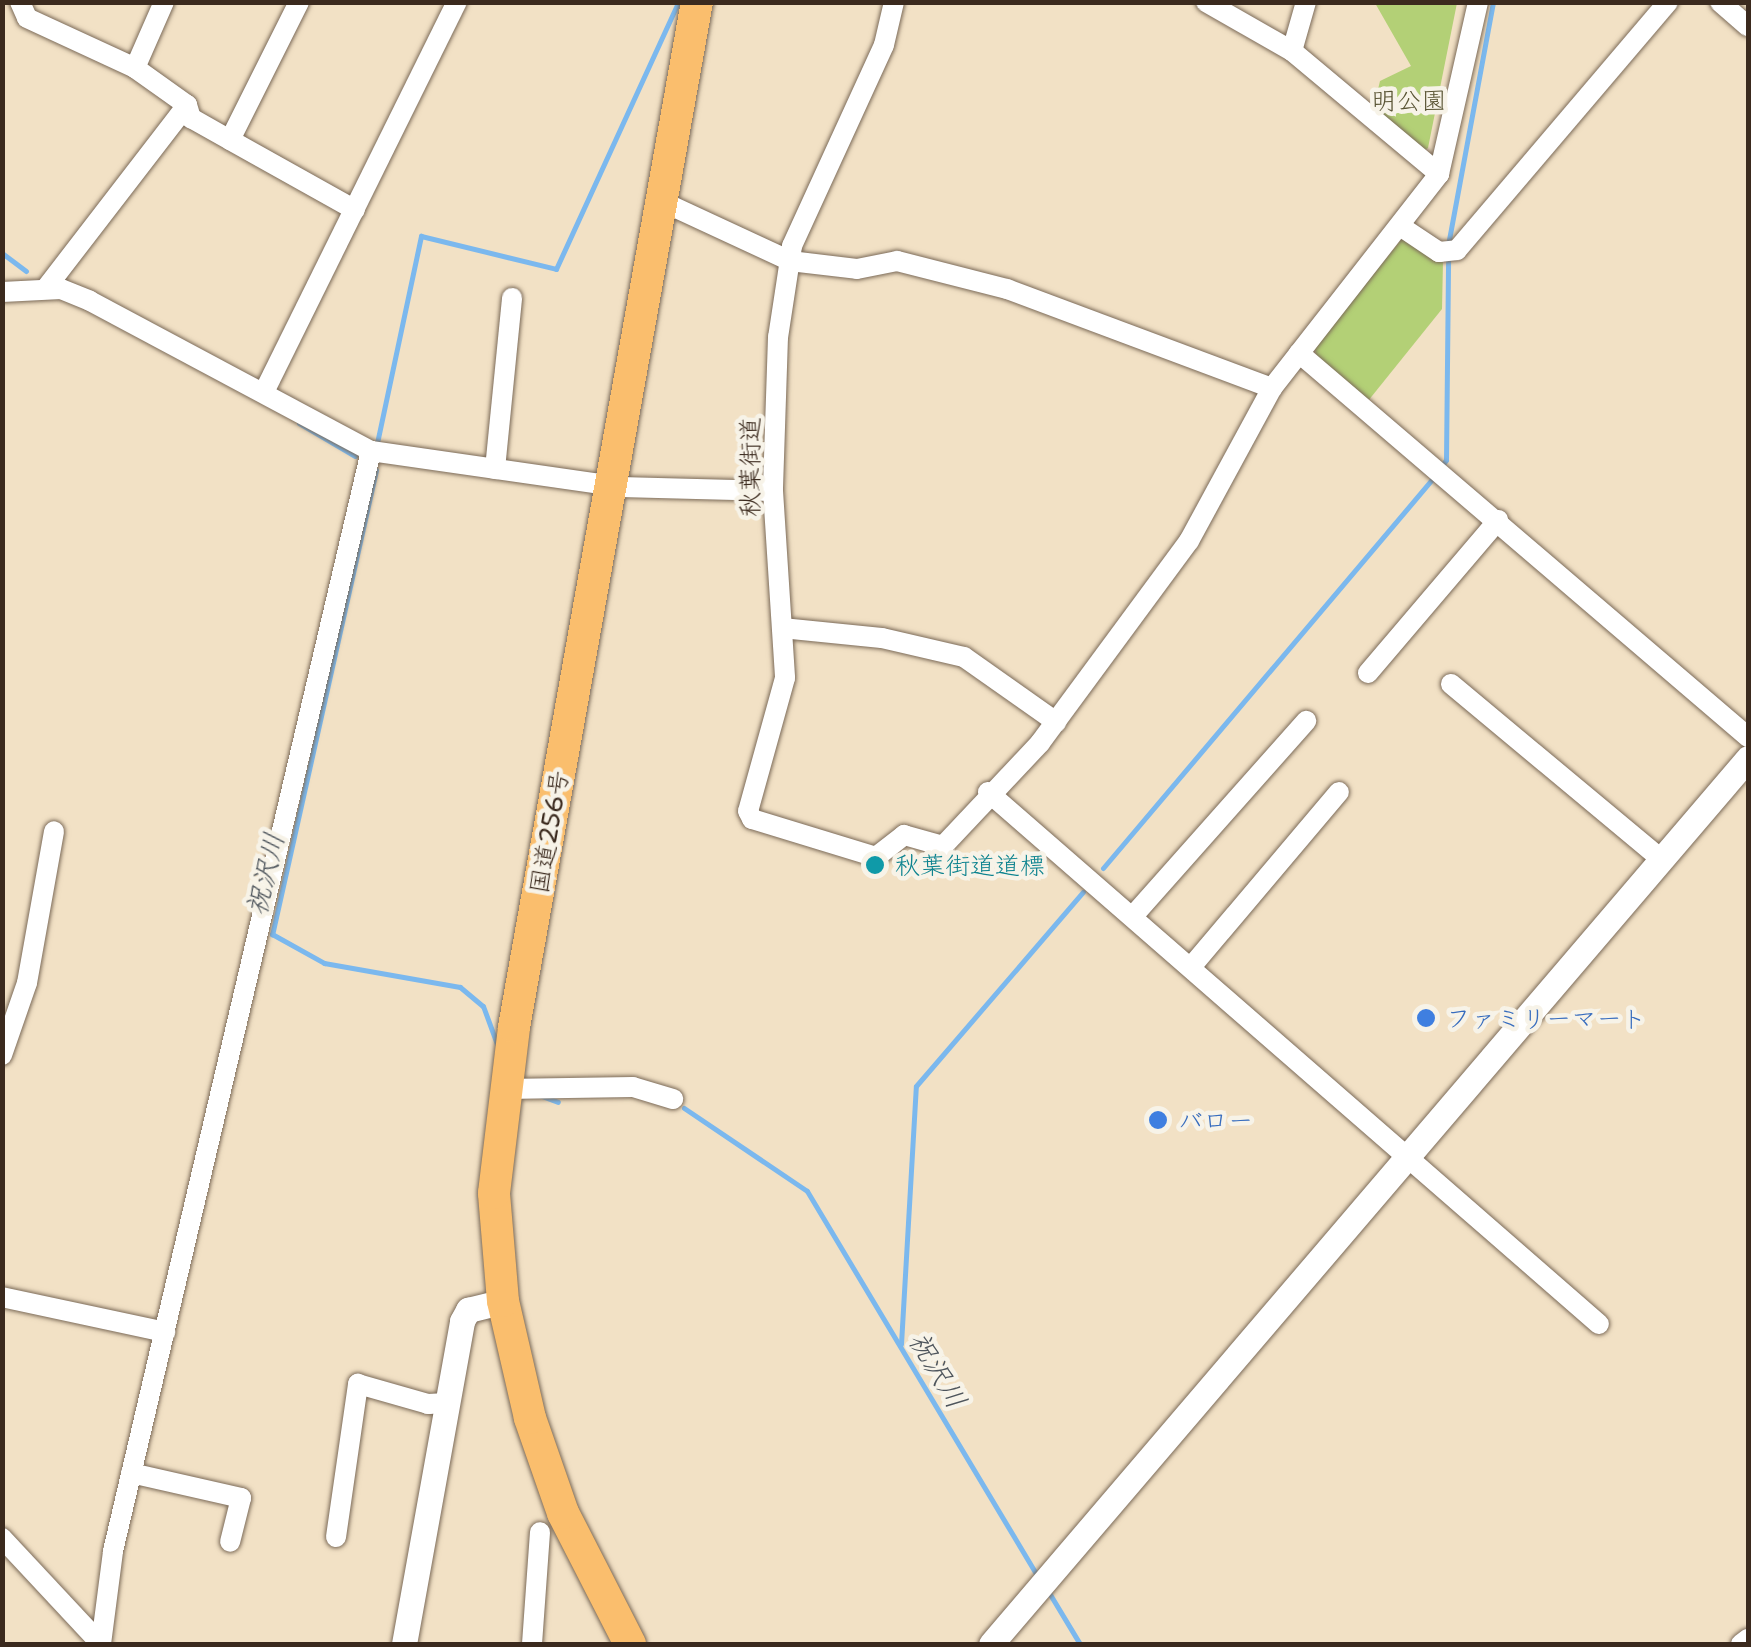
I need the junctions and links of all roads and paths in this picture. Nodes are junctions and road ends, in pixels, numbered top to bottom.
1 (20, 2) edge
2 (164, 2) edge
3 (298, 2) edge
4 (458, 2) edge
5 (696, 2) edge
6 (894, 2) edge
7 (1206, 2) edge
8 (1306, 2) edge
9 (1478, 2) edge
10 (1668, 2) edge
11 (1720, 2) edge
12 (1748, 26) edge
13 (1292, 50) junction
14 (135, 68) junction
15 (188, 106) junction
16 (230, 140) junction
17 (1439, 174) junction
18 (661, 200) junction
19 (355, 210) junction
20 (1400, 226) junction
21 (790, 261) junction
22 (46, 288) junction
23 (2, 292) edge
24 (512, 298) dead end
25 (1300, 353) junction
26 (1272, 388) junction
27 (266, 390) junction
28 (371, 450) junction
29 (495, 469) junction
30 (610, 486) junction
31 (772, 491) junction
32 (1498, 520) junction
33 (782, 628) junction
34 (1368, 673) dead end
35 (1451, 684) dead end
36 (1306, 721) dead end
37 (1056, 722) junction
38 (1748, 738) edge
39 (1748, 758) edge
40 (988, 792) junction
41 (1339, 792) dead end
42 (54, 831) dead end
43 (1662, 860) junction
44 (1133, 916) junction
45 (1192, 966) junction
46 (2, 1054) edge
47 (519, 1076) junction
48 (673, 1099) dead end
49 (1410, 1156) junction
50 (2, 1297) edge
51 (504, 1301) junction
52 (1599, 1324) dead end
53 (165, 1332) junction
54 (447, 1403) junction
55 (132, 1474) junction
56 (540, 1532) dead end
57 (336, 1537) dead end
58 (2, 1538) edge
59 (230, 1542) dead end
60 (1748, 1639) edge
61 (101, 1644) edge
62 (404, 1644) edge
63 (532, 1644) edge
64 (630, 1644) edge
65 (991, 1644) edge
66 (1741, 1644) edge

1 - 14 street
2 - 14 street
3 - 16 street
4 - 19 street
5 - 18 highway, 国道256号
6 - 21 street, 秋葉街道
7 - 13 street
8 - 13 street
9 - 17 street
10 - 20 street
11 - 12 street
13 - 17 street
14 - 15 street
15 - 16 street
15 - 22 street
16 - 19 street
17 - 20 street
18 - 21 street
18 - 30 highway, 国道256号
19 - 27 street
20 - 25 street
21 - 26 street
21 - 31 street, 秋葉街道
22 - 23 street
22 - 27 street
24 - 29 street
25 - 26 street
25 - 32 street
26 - 37 street
27 - 28 street
28 - 29 street
28 - 53 street
29 - 30 street
30 - 31 street
30 - 47 highway, 国道256号
31 - 33 street, 秋葉街道
32 - 34 street
32 - 38 street
33 - 37 street
33 - 40 street, 秋葉街道
35 - 43 street
36 - 44 street
37 - 40 street
39 - 43 street
40 - 44 street
41 - 45 street
42 - 46 street
43 - 49 street
44 - 45 street
45 - 49 street
47 - 48 street
47 - 51 highway, 国道256号
49 - 52 street
49 - 65 street
50 - 53 street
51 - 54 street
51 - 64 highway, 国道256号
53 - 55 street
54 - 57 street
54 - 62 street
55 - 59 street
55 - 61 street
56 - 63 street
58 - 61 street
60 - 66 street

